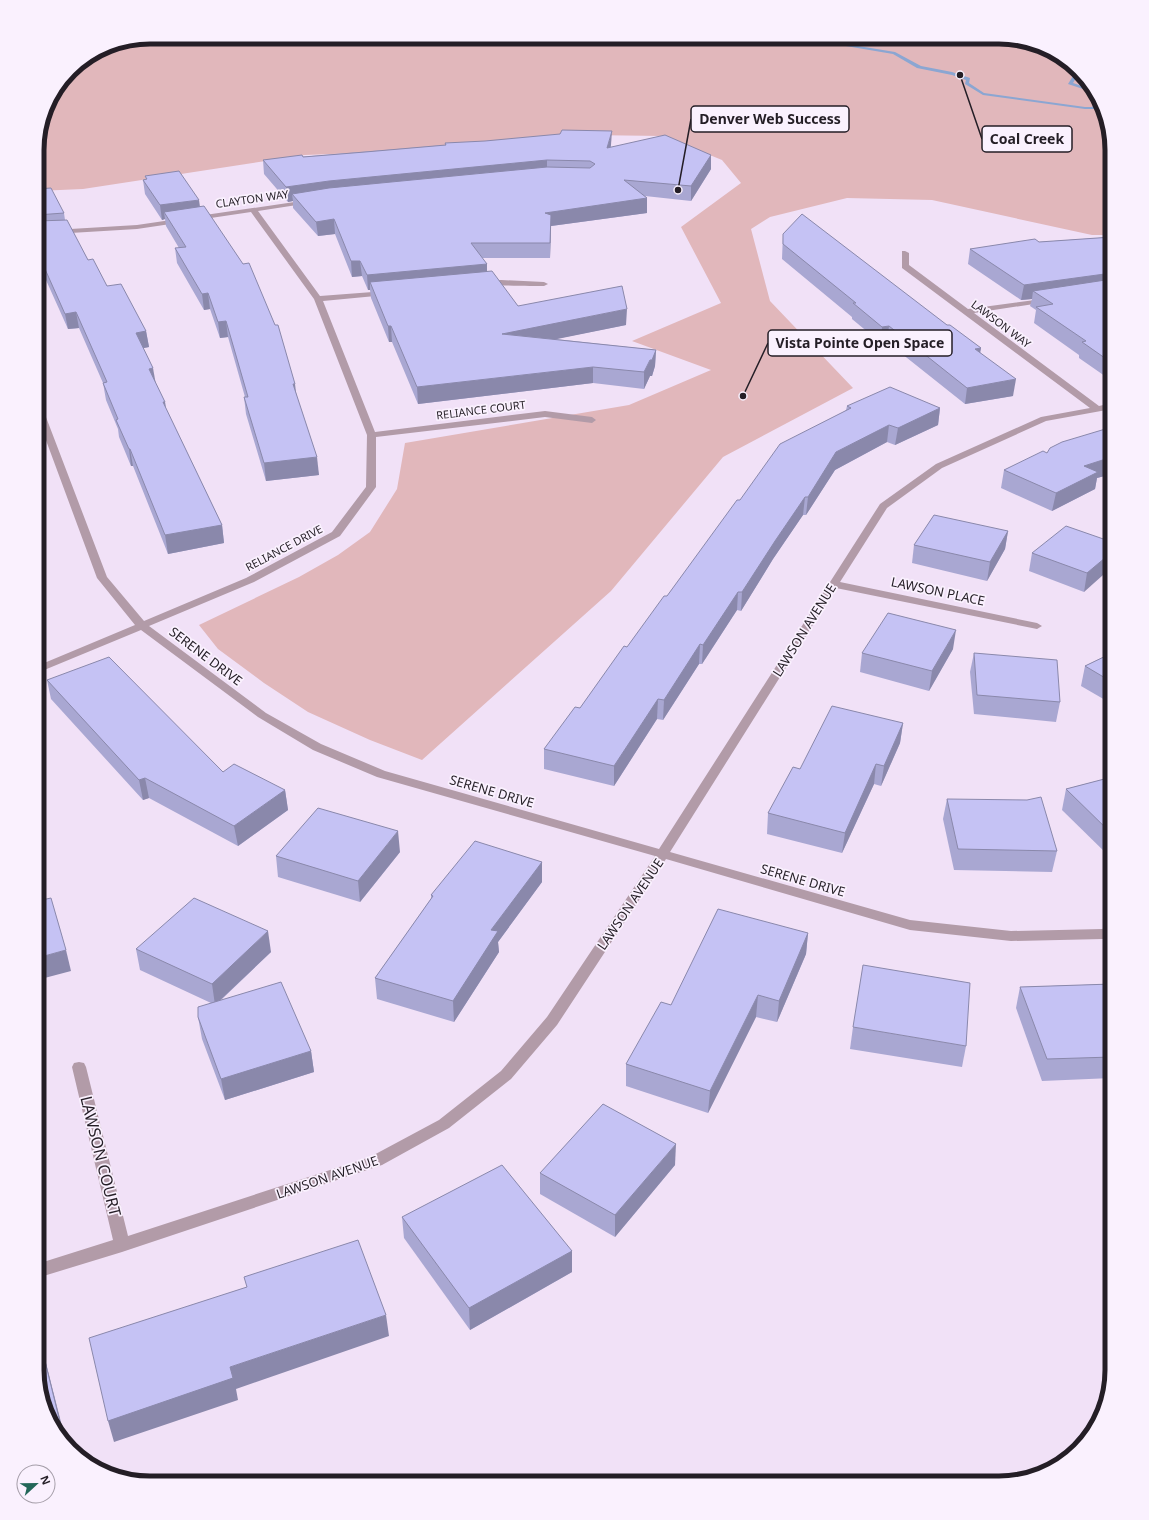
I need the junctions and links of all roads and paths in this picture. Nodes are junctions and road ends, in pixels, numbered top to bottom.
1 (315, 201) edge
2 (252, 210) junction
3 (44, 233) edge
4 (905, 253) dead end
5 (478, 284) edge
6 (544, 284) dead end
7 (393, 292) edge
8 (1054, 298) edge
9 (318, 299) junction
10 (966, 312) junction
11 (1105, 407) edge
12 (1096, 408) junction
13 (592, 420) dead end
14 (44, 423) edge
15 (372, 435) junction
16 (833, 584) junction
17 (142, 626) junction
18 (1037, 626) dead end
19 (44, 667) edge
20 (663, 854) junction
21 (1105, 933) edge
22 (79, 1067) dead end
23 (122, 1245) junction
24 (44, 1269) edge

1 - 2 street, CLAYTON WAY
2 - 3 street, CLAYTON WAY
2 - 9 street, RELIANCE DRIVE
4 - 10 street, LAWSON WAY
5 - 6 street
7 - 9 street
8 - 10 street
9 - 15 street, RELIANCE DRIVE
10 - 12 street, LAWSON WAY
11 - 12 street, LAWSON AVENUE
12 - 16 street, LAWSON AVENUE
13 - 15 street, RELIANCE COURT
14 - 17 street, SERENE DRIVE
15 - 17 street, RELIANCE DRIVE
16 - 18 street, LAWSON PLACE
16 - 20 street, LAWSON AVENUE
17 - 19 street, RELIANCE DRIVE
17 - 20 street, SERENE DRIVE
20 - 21 street, SERENE DRIVE
20 - 23 street, LAWSON AVENUE
22 - 23 street, LAWSON COURT
23 - 24 street, LAWSON AVENUE

